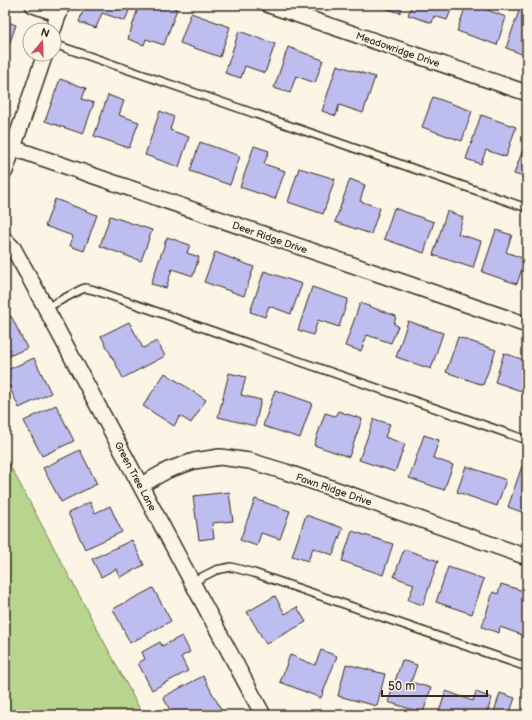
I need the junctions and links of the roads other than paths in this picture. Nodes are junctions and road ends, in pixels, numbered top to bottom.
1 (33, 5) edge
2 (269, 5) edge
3 (61, 9) edge
4 (56, 22) edge
5 (62, 47) edge
6 (42, 62) edge
7 (527, 94) edge
8 (13, 148) junction
9 (5, 171) edge
10 (527, 208) edge
11 (5, 240) edge
12 (46, 308) junction
13 (527, 326) edge
14 (527, 440) edge
15 (141, 486) junction
16 (527, 557) edge
17 (192, 582) junction
18 (527, 667) edge
19 (263, 715) edge

1 - 3 street
2 - 7 street, Meadowridge Drive
3 - 4 street
5 - 10 lane
6 - 8 street
8 - 9 street
8 - 13 street, Deer Ridge Drive
11 - 12 street, Green Tree Lane
12 - 14 lane
12 - 15 street, Green Tree Lane
15 - 16 street, Fawn Ridge Drive
15 - 17 street, Green Tree Lane
17 - 18 lane
17 - 19 street, Green Tree Lane

